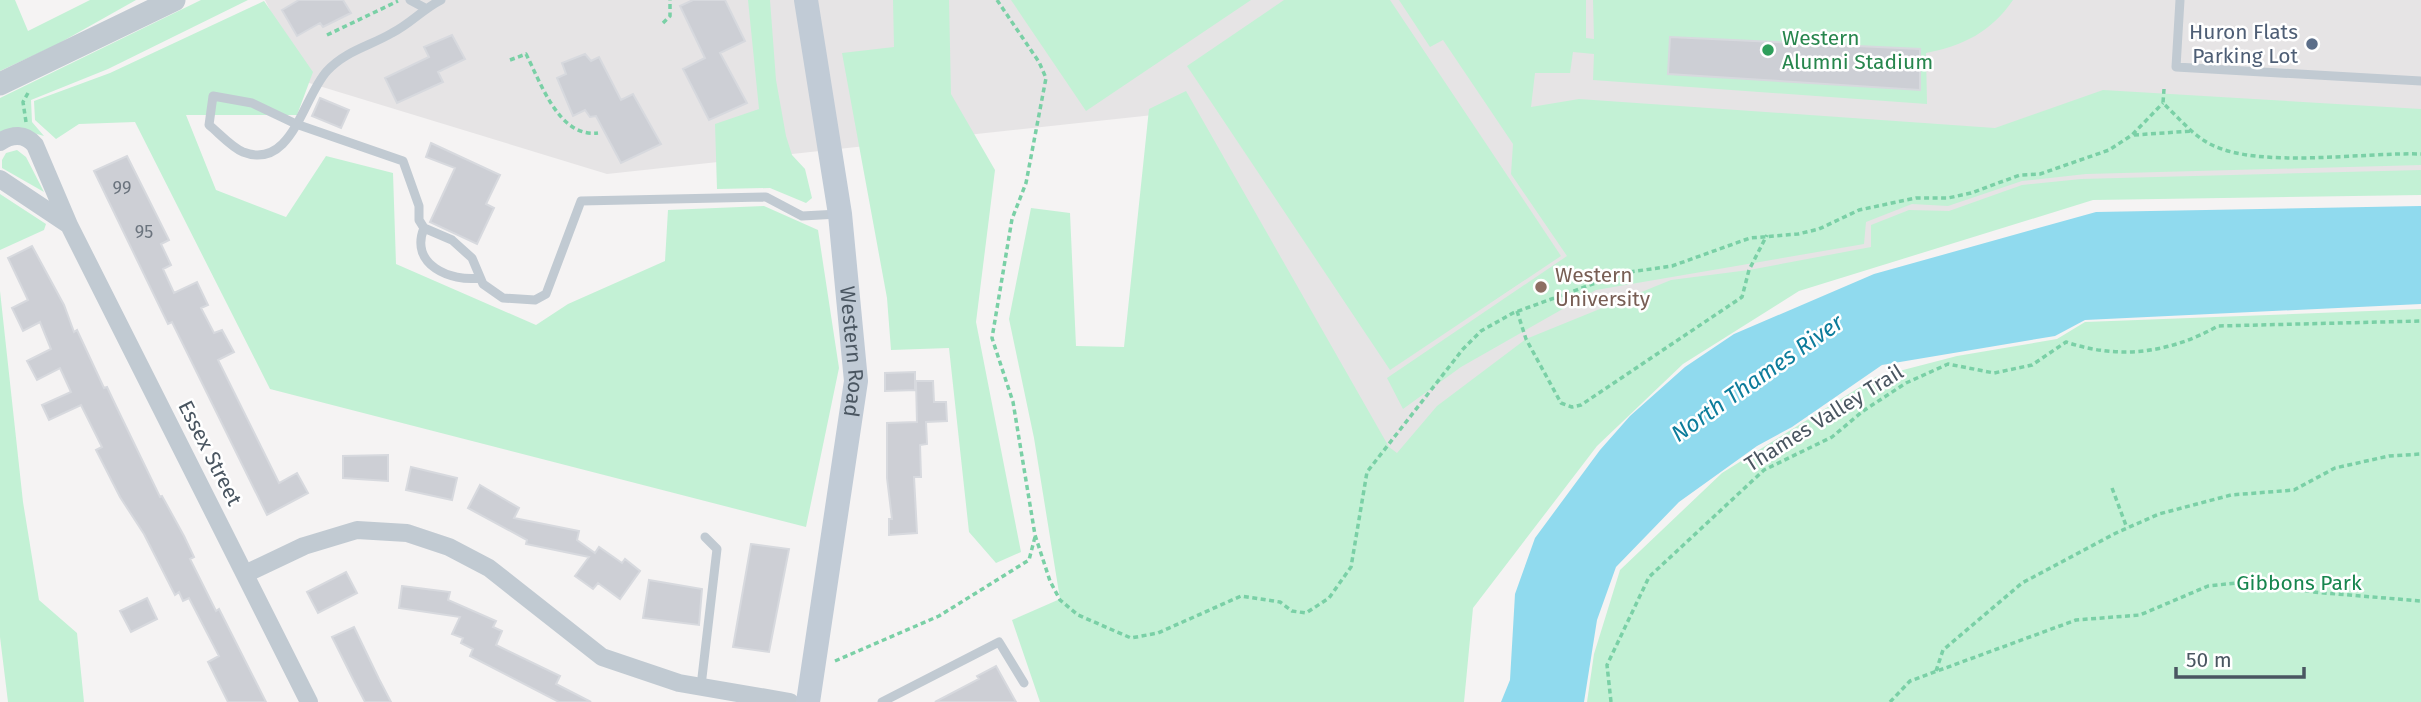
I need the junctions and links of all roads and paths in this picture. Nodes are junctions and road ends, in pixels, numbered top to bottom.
1 (174, 0) edge
2 (400, 0) edge
3 (410, 0) edge
4 (441, 0) edge
5 (670, 0) edge
6 (806, 0) edge
7 (997, 0) edge
8 (2180, 0) edge
9 (423, 4) edge
10 (663, 23) dead end
11 (327, 35) dead end
12 (510, 60) dead end
13 (2421, 81) edge
14 (0, 84) edge
15 (32, 85) dead end
16 (2164, 89) dead end
17 (2163, 103) junction
18 (296, 124) junction
19 (2192, 131) junction
20 (598, 133) dead end
21 (2132, 135) junction
22 (30, 139) junction
23 (0, 142) edge
24 (2421, 154) edge
25 (0, 179) edge
26 (840, 214) junction
27 (69, 225) junction
28 (424, 228) junction
29 (1767, 235) junction
30 (480, 278) junction
31 (1517, 311) junction
32 (2421, 321) edge
33 (2421, 454) edge
34 (2112, 488) dead end
35 (2127, 528) junction
36 (1035, 536) junction
37 (705, 537) dead end
38 (245, 574) junction
39 (2421, 601) edge
40 (835, 661) dead end
41 (1936, 672) junction
42 (1024, 683) dead end
43 (701, 687) junction
44 (309, 702) edge
45 (790, 702) edge
46 (808, 702) edge
47 (882, 702) edge
48 (1611, 702) edge
49 (1890, 702) edge

1 - 14 street
2 - 11 path
3 - 9 lane
4 - 9 lane
5 - 10 path
6 - 26 main road, Western Road
7 - 36 path
8 - 13 lane
9 - 18 lane
12 - 20 path
15 - 22 path
16 - 17 path
17 - 19 path
17 - 21 path
18 - 18 lane
18 - 28 lane
19 - 21 path
19 - 24 path
21 - 29 path
22 - 23 street
22 - 27 street, Essex Street
25 - 27 street, Essex Street
26 - 30 lane
26 - 46 main road, Western Road
27 - 38 street, Essex Street
28 - 30 lane
28 - 30 lane
29 - 31 path
29 - 31 path
31 - 36 path
32 - 48 path, Thames Valley Trail
33 - 35 path
34 - 35 path
35 - 41 path
36 - 40 path
37 - 43 lane
38 - 43 street
38 - 44 street, Essex Street
39 - 41 path
41 - 49 path
42 - 47 lane
43 - 45 street

